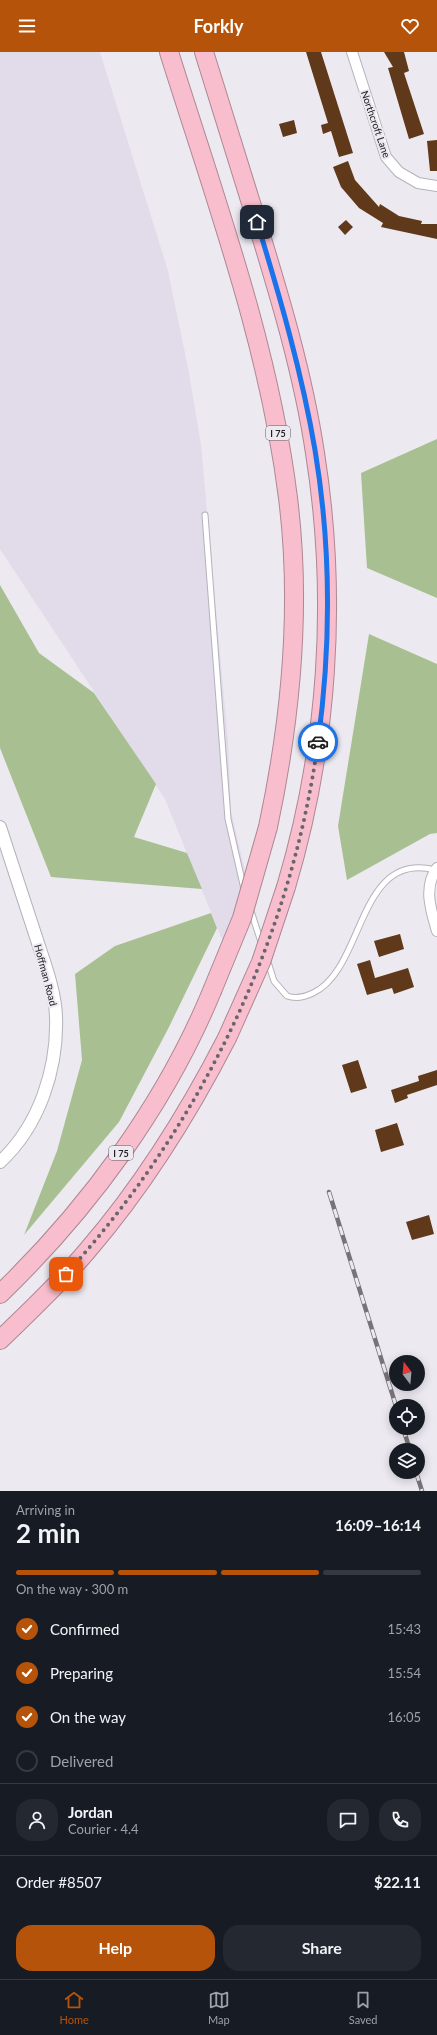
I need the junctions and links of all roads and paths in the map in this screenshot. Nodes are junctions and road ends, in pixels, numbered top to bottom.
1 (169, 52) edge
2 (204, 52) edge
3 (352, 52) edge
4 (437, 186) edge
5 (205, 515) dead end
6 (0, 827) edge
7 (436, 869) edge
8 (437, 931) edge
9 (0, 1162) edge
10 (0, 1294) edge
11 (0, 1340) edge

1 - 10 highway, I 75, bridge
2 - 11 highway, bridge
3 - 4 street, Northcroft Lane
5 - 7 lane
6 - 9 street, Hoffman Road
7 - 8 street

